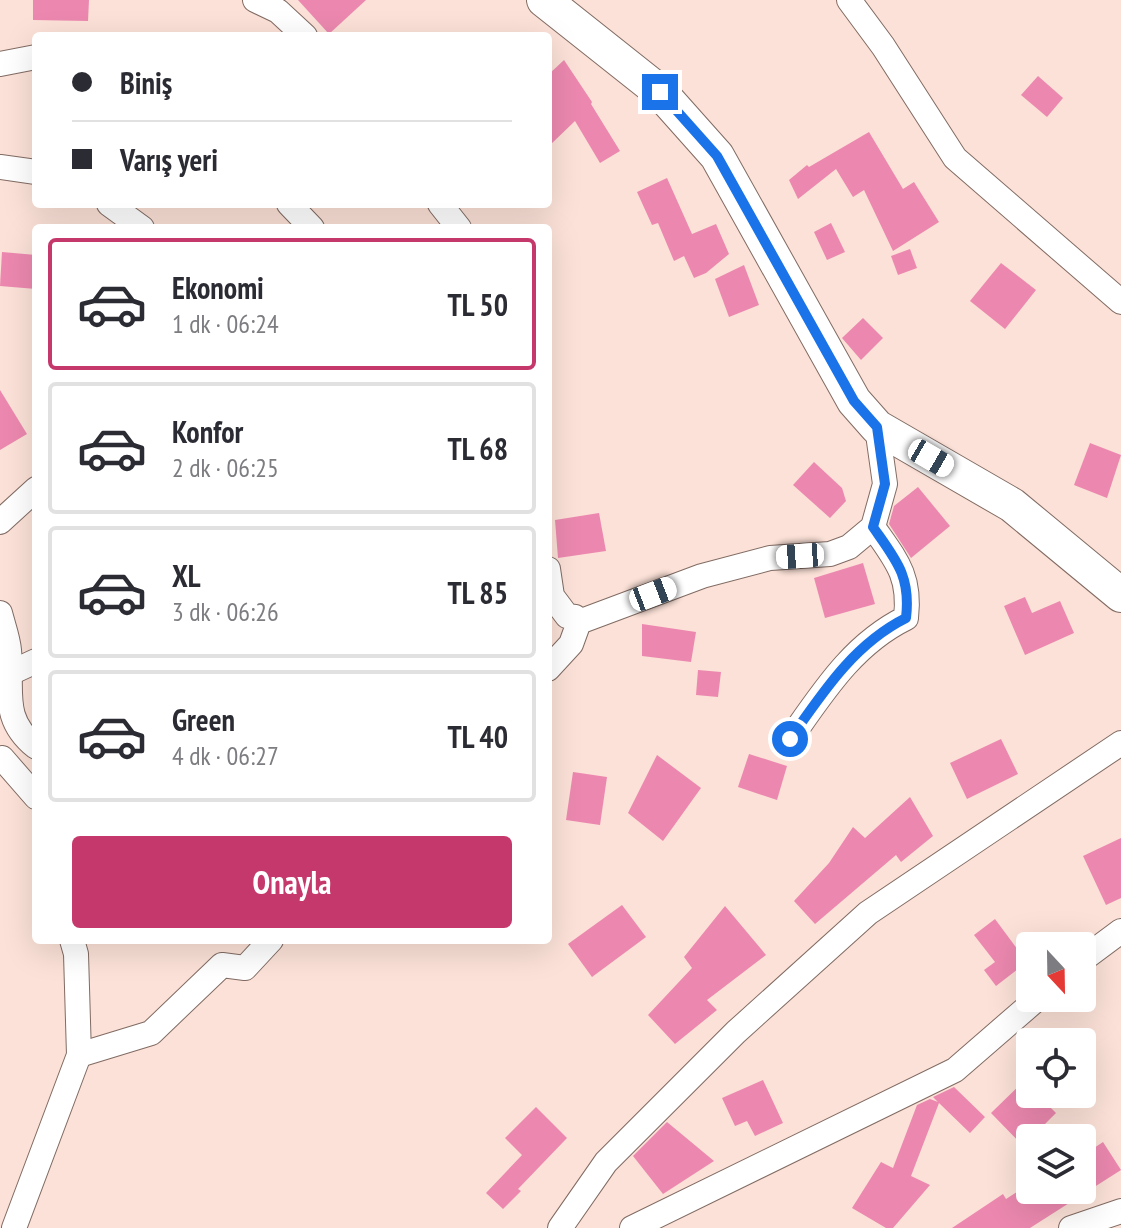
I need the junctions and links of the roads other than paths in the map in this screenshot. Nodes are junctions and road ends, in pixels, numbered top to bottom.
1 (255, 0) edge
2 (544, 0) edge
3 (849, 0) edge
4 (301, 32) edge
5 (32, 58) edge
6 (0, 64) edge
7 (0, 167) edge
8 (32, 171) edge
9 (114, 208) edge
10 (293, 208) edge
11 (443, 208) edge
12 (136, 224) edge
13 (308, 224) edge
14 (456, 224) edge
15 (1121, 302) edge
16 (877, 427) junction
17 (32, 493) edge
18 (0, 522) edge
19 (873, 527) junction
20 (1121, 595) edge
21 (552, 596) edge
22 (0, 613) edge
23 (579, 622) junction
24 (32, 663) edge
25 (552, 665) edge
26 (8, 674) junction
27 (7, 713) junction
28 (790, 739) dead end
29 (1121, 743) edge
30 (32, 744) edge
31 (1, 759) edge
32 (32, 793) edge
33 (1121, 931) edge
34 (73, 944) edge
35 (267, 944) edge
36 (1096, 950) edge
37 (1022, 1012) edge
38 (79, 1055) junction
39 (1121, 1211) edge
40 (14, 1228) edge
41 (560, 1228) edge
42 (632, 1228) edge
43 (1071, 1228) edge

1 - 4 street
2 - 16 street
3 - 15 street
5 - 6 street
7 - 8 street
9 - 12 street
10 - 13 street
11 - 14 street
16 - 19 street
16 - 20 street
17 - 18 street
19 - 23 street
19 - 28 street
21 - 23 street
22 - 26 street
23 - 25 street
24 - 26 street
26 - 27 street
27 - 30 street
27 - 31 street
29 - 41 street
31 - 32 street
33 - 36 street
34 - 38 street
35 - 38 street
37 - 42 street
38 - 40 street
39 - 43 street

